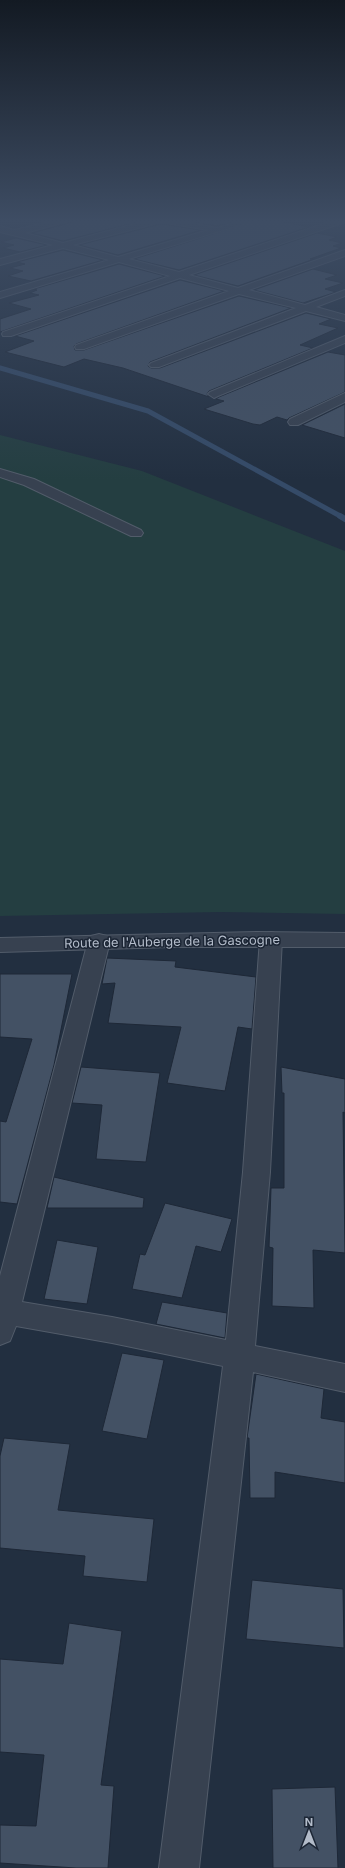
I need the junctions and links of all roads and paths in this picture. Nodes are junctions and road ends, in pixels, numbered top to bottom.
1 (88, 306) edge
2 (195, 306) edge
3 (302, 306) edge
4 (305, 307) junction
5 (345, 318) edge
6 (7, 334) dead end
7 (345, 339) edge
8 (80, 347) dead end
9 (155, 365) dead end
10 (214, 394) dead end
11 (345, 397) edge
12 (294, 422) dead end
13 (0, 473) edge
14 (136, 532) dead end
15 (271, 939) junction
16 (345, 940) edge
17 (99, 941) junction
18 (0, 945) edge
19 (3, 1322) edge
20 (239, 1355) junction
21 (345, 1378) edge
22 (180, 1868) edge

1 - 6 street
2 - 8 street
3 - 4 street
4 - 5 street
4 - 9 street
7 - 10 street
11 - 12 street
13 - 14 street
15 - 16 street, Route de l'Auberge de la Gascogne
15 - 17 street, Route de l'Auberge de la Gascogne
15 - 20 street
17 - 18 street, Route de l'Auberge de la Gascogne
17 - 19 street
19 - 20 street
20 - 21 street
20 - 22 street

